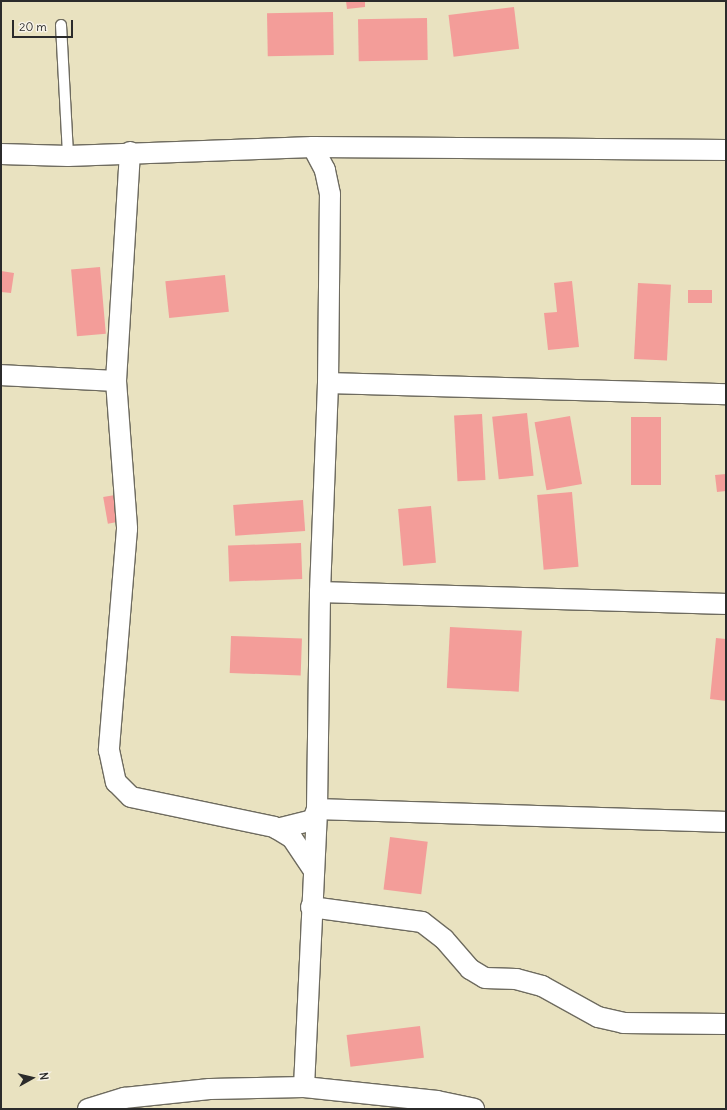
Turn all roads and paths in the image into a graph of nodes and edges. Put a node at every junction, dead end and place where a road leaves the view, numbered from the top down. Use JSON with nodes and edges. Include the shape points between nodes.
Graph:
{"nodes":[{"id":1,"x":61,"y":25,"type":"dead end"},
{"id":2,"x":313,"y":147,"type":"junction"},
{"id":3,"x":726,"y":150,"type":"edge"},
{"id":4,"x":130,"y":152,"type":"junction"},
{"id":5,"x":1,"y":154,"type":"edge"},
{"id":6,"x":68,"y":156,"type":"junction"},
{"id":7,"x":1,"y":375,"type":"edge"},
{"id":8,"x":116,"y":381,"type":"junction"},
{"id":9,"x":328,"y":383,"type":"junction"},
{"id":10,"x":726,"y":394,"type":"edge"},
{"id":11,"x":320,"y":592,"type":"junction"},
{"id":12,"x":726,"y":604,"type":"edge"},
{"id":13,"x":317,"y":809,"type":"junction"},
{"id":14,"x":726,"y":822,"type":"edge"},
{"id":15,"x":277,"y":829,"type":"junction"},
{"id":16,"x":312,"y":868,"type":"junction"},
{"id":17,"x":311,"y":907,"type":"junction"},
{"id":18,"x":726,"y":1024,"type":"edge"},
{"id":19,"x":304,"y":1087,"type":"junction"},
{"id":20,"x":88,"y":1109,"type":"edge"},
{"id":21,"x":474,"y":1109,"type":"edge"}],
"edges":[{"from":1,"to":6,"type":"lane"},
{"from":2,"to":3,"type":"street"},
{"from":2,"to":4,"type":"street"},
{"from":2,"to":9,"type":"street","via":[[325,170],[330,194]]},
{"from":4,"to":6,"type":"street"},
{"from":4,"to":8,"type":"street"},
{"from":5,"to":6,"type":"street"},
{"from":7,"to":8,"type":"street"},
{"from":8,"to":15,"type":"street","via":[[127,529],[109,750],[116,782],[131,797]]},
{"from":9,"to":10,"type":"street"},
{"from":9,"to":11,"type":"street"},
{"from":11,"to":12,"type":"street"},
{"from":11,"to":13,"type":"street"},
{"from":13,"to":14,"type":"street"},
{"from":13,"to":15,"type":"street","via":[[313,820]]},
{"from":13,"to":16,"type":"street"},
{"from":15,"to":16,"type":"street","via":[[292,838]]},
{"from":16,"to":17,"type":"street"},
{"from":17,"to":18,"type":"street","via":[[422,922],[444,939],[470,970],[485,978],[516,979],[542,986],[598,1017],[623,1023]]},
{"from":17,"to":19,"type":"street"},
{"from":19,"to":20,"type":"street","via":[[210,1088],[124,1098]]},
{"from":19,"to":21,"type":"street","via":[[437,1101]]}]}
